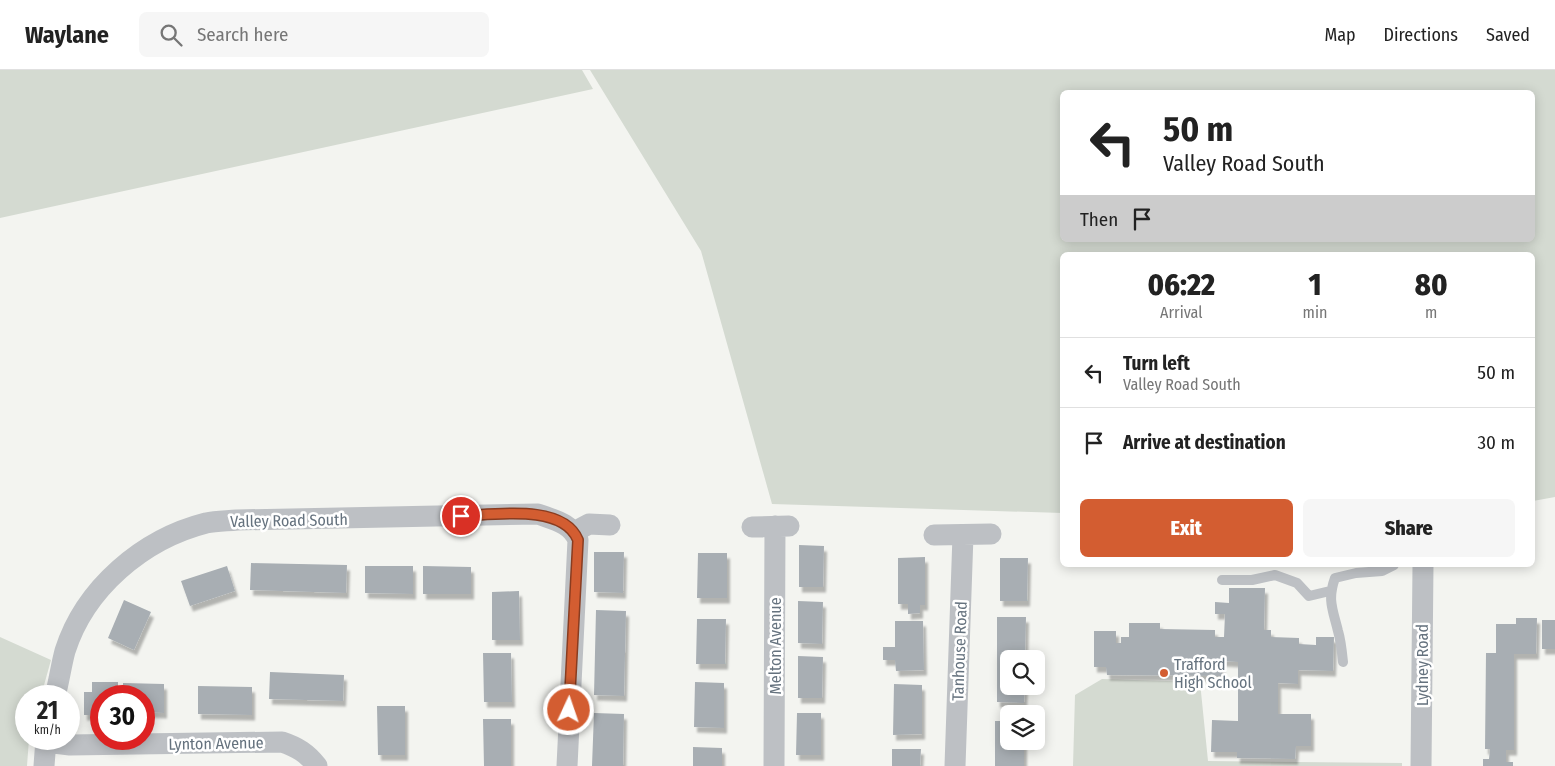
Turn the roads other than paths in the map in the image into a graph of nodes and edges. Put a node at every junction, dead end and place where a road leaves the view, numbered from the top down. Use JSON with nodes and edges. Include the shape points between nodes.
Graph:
{"nodes":[{"id":1,"x":610,"y":525,"type":"dead end"},
{"id":2,"x":752,"y":527,"type":"dead end"},
{"id":3,"x":574,"y":532,"type":"junction"},
{"id":4,"x":991,"y":534,"type":"dead end"},
{"id":5,"x":934,"y":535,"type":"dead end"},
{"id":6,"x":963,"y":535,"type":"junction"},
{"id":7,"x":1390,"y":567,"type":"edge"},
{"id":8,"x":1422,"y":567,"type":"edge"},
{"id":9,"x":1222,"y":580,"type":"dead end"},
{"id":10,"x":1330,"y":591,"type":"junction"},
{"id":11,"x":1343,"y":662,"type":"dead end"},
{"id":12,"x":58,"y":685,"type":"edge"},
{"id":13,"x":80,"y":745,"type":"edge"},
{"id":14,"x":45,"y":750,"type":"edge"},
{"id":15,"x":44,"y":766,"type":"edge"},
{"id":16,"x":317,"y":766,"type":"edge"},
{"id":17,"x":566,"y":766,"type":"edge"},
{"id":18,"x":774,"y":766,"type":"edge"},
{"id":19,"x":955,"y":766,"type":"edge"},
{"id":20,"x":1421,"y":766,"type":"edge"}],
"edges":[{"from":1,"to":3,"type":"street","via":[[589,524]]},
{"from":2,"to":18,"type":"street","name":"Melton Avenue","via":[[782,526]]},
{"from":3,"to":12,"type":"street","name":"Valley Road South","via":[[566,525],[538,514],[207,523],[147,548],[98,591],[79,621],[66,651]]},
{"from":3,"to":17,"type":"street","via":[[578,540]]},
{"from":4,"to":6,"type":"street"},
{"from":5,"to":6,"type":"street"},
{"from":6,"to":19,"type":"street","name":"Tanhouse Road"},
{"from":7,"to":10,"type":"lane","via":[[1334,578]]},
{"from":8,"to":20,"type":"street","name":"Lydney Road"},
{"from":9,"to":10,"type":"lane","via":[[1252,580],[1275,575],[1297,583],[1309,596]]},
{"from":10,"to":11,"type":"lane"},
{"from":13,"to":16,"type":"street","name":"Lynton Avenue","via":[[282,742],[295,746]]},
{"from":14,"to":15,"type":"street"}]}
